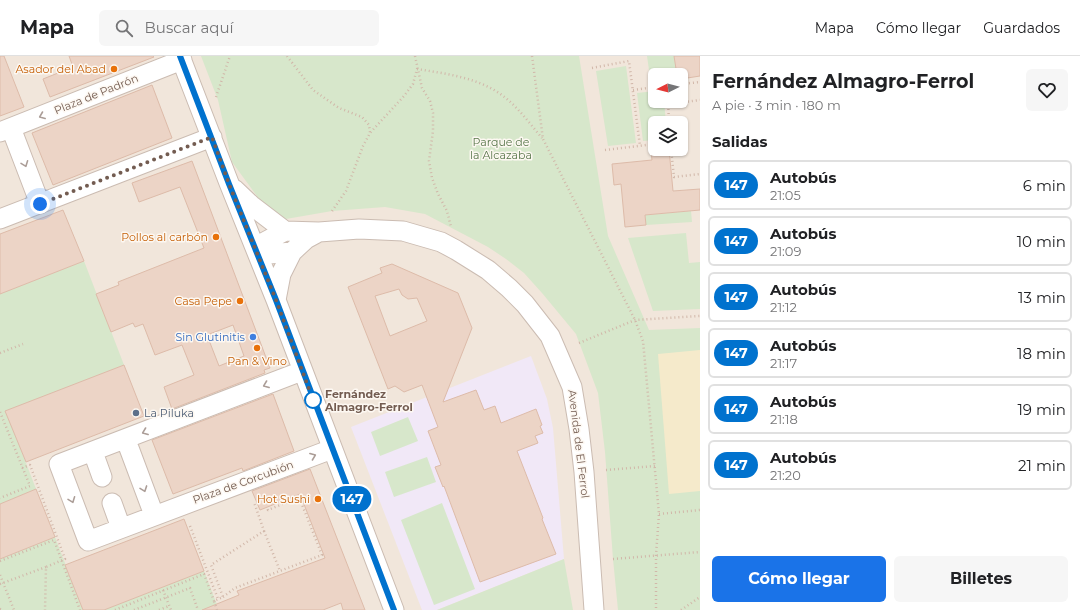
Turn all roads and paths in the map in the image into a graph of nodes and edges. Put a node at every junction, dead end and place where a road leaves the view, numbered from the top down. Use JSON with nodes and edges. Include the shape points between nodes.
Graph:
{"nodes":[{"id":1,"x":230,"y":56,"type":"edge"},
{"id":2,"x":287,"y":56,"type":"edge"},
{"id":3,"x":415,"y":56,"type":"edge"},
{"id":4,"x":532,"y":56,"type":"edge"},
{"id":5,"x":181,"y":58,"type":"edge"},
{"id":6,"x":592,"y":68,"type":"dead end"},
{"id":7,"x":417,"y":69,"type":"junction"},
{"id":8,"x":700,"y":82,"type":"edge"},
{"id":9,"x":688,"y":83,"type":"edge"},
{"id":10,"x":648,"y":88,"type":"edge"},
{"id":11,"x":633,"y":90,"type":"junction"},
{"id":12,"x":216,"y":100,"type":"dead end"},
{"id":13,"x":700,"y":100,"type":"edge"},
{"id":14,"x":688,"y":101,"type":"edge"},
{"id":15,"x":5,"y":130,"type":"edge"},
{"id":16,"x":370,"y":133,"type":"junction"},
{"id":17,"x":212,"y":137,"type":"junction"},
{"id":18,"x":543,"y":139,"type":"junction"},
{"id":19,"x":648,"y":145,"type":"edge"},
{"id":20,"x":640,"y":146,"type":"junction"},
{"id":21,"x":605,"y":150,"type":"dead end"},
{"id":22,"x":672,"y":156,"type":"edge"},
{"id":23,"x":700,"y":174,"type":"edge"},
{"id":24,"x":229,"y":184,"type":"junction"},
{"id":25,"x":40,"y":204,"type":"junction"},
{"id":26,"x":332,"y":211,"type":"dead end"},
{"id":27,"x":1,"y":216,"type":"edge"},
{"id":28,"x":451,"y":227,"type":"dead end"},
{"id":29,"x":285,"y":232,"type":"junction"},
{"id":30,"x":319,"y":232,"type":"junction"},
{"id":31,"x":256,"y":251,"type":"junction"},
{"id":32,"x":292,"y":252,"type":"junction"},
{"id":33,"x":276,"y":300,"type":"junction"},
{"id":34,"x":700,"y":316,"type":"edge"},
{"id":35,"x":634,"y":320,"type":"junction"},
{"id":36,"x":579,"y":343,"type":"dead end"},
{"id":37,"x":23,"y":344,"type":"dead end"},
{"id":38,"x":0,"y":353,"type":"edge"},
{"id":39,"x":302,"y":372,"type":"junction"},
{"id":40,"x":0,"y":412,"type":"edge"},
{"id":41,"x":126,"y":440,"type":"junction"},
{"id":42,"x":332,"y":449,"type":"junction"},
{"id":43,"x":93,"y":452,"type":"junction"},
{"id":44,"x":655,"y":466,"type":"junction"},
{"id":45,"x":22,"y":468,"type":"junction"},
{"id":46,"x":606,"y":470,"type":"dead end"},
{"id":47,"x":102,"y":477,"type":"dead end"},
{"id":48,"x":0,"y":498,"type":"edge"},
{"id":49,"x":254,"y":502,"type":"dead end"},
{"id":50,"x":112,"y":503,"type":"dead end"},
{"id":51,"x":267,"y":507,"type":"dead end"},
{"id":52,"x":700,"y":510,"type":"edge"},
{"id":53,"x":659,"y":514,"type":"junction"},
{"id":54,"x":154,"y":515,"type":"junction"},
{"id":55,"x":190,"y":526,"type":"dead end"},
{"id":56,"x":121,"y":528,"type":"junction"},
{"id":57,"x":264,"y":531,"type":"junction"},
{"id":58,"x":700,"y":552,"type":"edge"},
{"id":59,"x":656,"y":555,"type":"junction"},
{"id":60,"x":613,"y":559,"type":"dead end"},
{"id":61,"x":61,"y":560,"type":"junction"},
{"id":62,"x":0,"y":561,"type":"edge"},
{"id":63,"x":46,"y":567,"type":"junction"},
{"id":64,"x":280,"y":571,"type":"junction"},
{"id":65,"x":0,"y":575,"type":"edge"},
{"id":66,"x":1,"y":583,"type":"edge"},
{"id":67,"x":164,"y":590,"type":"junction"},
{"id":68,"x":700,"y":596,"type":"edge"},
{"id":69,"x":166,"y":597,"type":"junction"},
{"id":70,"x":223,"y":597,"type":"junction"},
{"id":71,"x":218,"y":599,"type":"junction"},
{"id":72,"x":214,"y":601,"type":"junction"},
{"id":73,"x":169,"y":606,"type":"junction"},
{"id":74,"x":0,"y":609,"type":"edge"},
{"id":75,"x":3,"y":610,"type":"edge"},
{"id":76,"x":14,"y":610,"type":"edge"},
{"id":77,"x":45,"y":610,"type":"edge"},
{"id":78,"x":80,"y":610,"type":"edge"},
{"id":79,"x":115,"y":610,"type":"edge"},
{"id":80,"x":134,"y":610,"type":"edge"},
{"id":81,"x":159,"y":610,"type":"edge"},
{"id":82,"x":171,"y":610,"type":"edge"},
{"id":83,"x":198,"y":610,"type":"edge"},
{"id":84,"x":217,"y":610,"type":"edge"},
{"id":85,"x":394,"y":610,"type":"edge"},
{"id":86,"x":594,"y":610,"type":"edge"},
{"id":87,"x":656,"y":610,"type":"edge"},
{"id":88,"x":680,"y":610,"type":"edge"}],
"edges":[{"from":1,"to":12,"type":"path"},
{"from":2,"to":16,"type":"path","via":[[313,90],[339,108],[362,117],[369,125]]},
{"from":3,"to":7,"type":"path"},
{"from":4,"to":18,"type":"path"},
{"from":5,"to":15,"type":"street","name":"Plaza de Padrón","one_way":true},
{"from":5,"to":17,"type":"street"},
{"from":6,"to":11,"type":"path","via":[[629,61]]},
{"from":7,"to":16,"type":"path","via":[[413,84]]},
{"from":7,"to":18,"type":"path","via":[[462,76],[493,90],[507,99]]},
{"from":7,"to":28,"type":"path","via":[[433,113],[429,161],[432,178],[447,211]]},
{"from":8,"to":9,"type":"path"},
{"from":10,"to":11,"type":"path"},
{"from":11,"to":20,"type":"path"},
{"from":13,"to":14,"type":"path"},
{"from":15,"to":25,"type":"street","name":"Plaza de Padrón","one_way":true},
{"from":16,"to":26,"type":"path","via":[[346,190]]},
{"from":17,"to":24,"type":"street"},
{"from":17,"to":25,"type":"street"},
{"from":18,"to":35,"type":"path"},
{"from":19,"to":20,"type":"path"},
{"from":20,"to":21,"type":"path"},
{"from":22,"to":23,"type":"path","via":[[674,177]]},
{"from":24,"to":29,"type":"street"},
{"from":24,"to":31,"type":"street"},
{"from":25,"to":27,"type":"street"},
{"from":29,"to":30,"type":"street","name":"Avenida de El Ferrol"},
{"from":29,"to":31,"type":"street","name":"Avenida de El Ferrol"},
{"from":30,"to":32,"type":"street","name":"Avenida de El Ferrol","via":[[306,239]]},
{"from":30,"to":86,"type":"street","name":"Avenida de El Ferrol","via":[[383,229],[441,242],[488,270],[509,288],[550,336],[572,387],[578,422]]},
{"from":31,"to":32,"type":"street"},
{"from":31,"to":33,"type":"street"},
{"from":32,"to":33,"type":"street","name":"Avenida de El Ferrol","via":[[281,274]]},
{"from":33,"to":39,"type":"street"},
{"from":34,"to":35,"type":"path"},
{"from":35,"to":36,"type":"path"},
{"from":35,"to":44,"type":"path","via":[[643,341]]},
{"from":37,"to":38,"type":"path"},
{"from":39,"to":41,"type":"street","name":"Plaza de Corcubión","one_way":true},
{"from":39,"to":42,"type":"street"},
{"from":40,"to":45,"type":"path"},
{"from":41,"to":43,"type":"street","name":"Plaza de Corcubión"},
{"from":41,"to":54,"type":"street","one_way":true},
{"from":54,"to":42,"type":"street","name":"Plaza de Corcubión","one_way":true},
{"from":42,"to":85,"type":"street"},
{"from":43,"to":47,"type":"street"},
{"from":43,"to":56,"type":"street","name":"Plaza de Corcubión","one_way":true,"via":[[59,464],[88,541]]},
{"from":44,"to":46,"type":"path"},
{"from":44,"to":53,"type":"path"},
{"from":45,"to":48,"type":"path","via":[[30,486]]},
{"from":45,"to":61,"type":"path","via":[[30,465],[65,559]]},
{"from":49,"to":57,"type":"path"},
{"from":50,"to":56,"type":"street"},
{"from":51,"to":64,"type":"path","via":[[268,510],[299,498],[322,555]]},
{"from":52,"to":53,"type":"path"},
{"from":53,"to":59,"type":"path"},
{"from":54,"to":56,"type":"street","name":"Plaza de Corcubión"},
{"from":55,"to":71,"type":"path"},
{"from":57,"to":64,"type":"path"},
{"from":57,"to":70,"type":"path","via":[[212,565]]},
{"from":58,"to":59,"type":"path"},
{"from":59,"to":60,"type":"path"},
{"from":59,"to":87,"type":"path"},
{"from":61,"to":62,"type":"path","via":[[54,540]]},
{"from":61,"to":63,"type":"path"},
{"from":61,"to":78,"type":"path"},
{"from":63,"to":66,"type":"path"},
{"from":63,"to":77,"type":"path"},
{"from":64,"to":70,"type":"path","via":[[235,588]]},
{"from":65,"to":66,"type":"path"},
{"from":66,"to":76,"type":"path"},
{"from":67,"to":69,"type":"path"},
{"from":67,"to":72,"type":"path","via":[[204,574]]},
{"from":67,"to":79,"type":"path"},
{"from":68,"to":88,"type":"path"},
{"from":69,"to":73,"type":"path"},
{"from":69,"to":80,"type":"path"},
{"from":69,"to":83,"type":"path","via":[[190,588]]},
{"from":70,"to":71,"type":"path"},
{"from":71,"to":72,"type":"path"},
{"from":72,"to":84,"type":"path"},
{"from":73,"to":81,"type":"path"},
{"from":73,"to":82,"type":"path"},
{"from":74,"to":75,"type":"path"}]}
